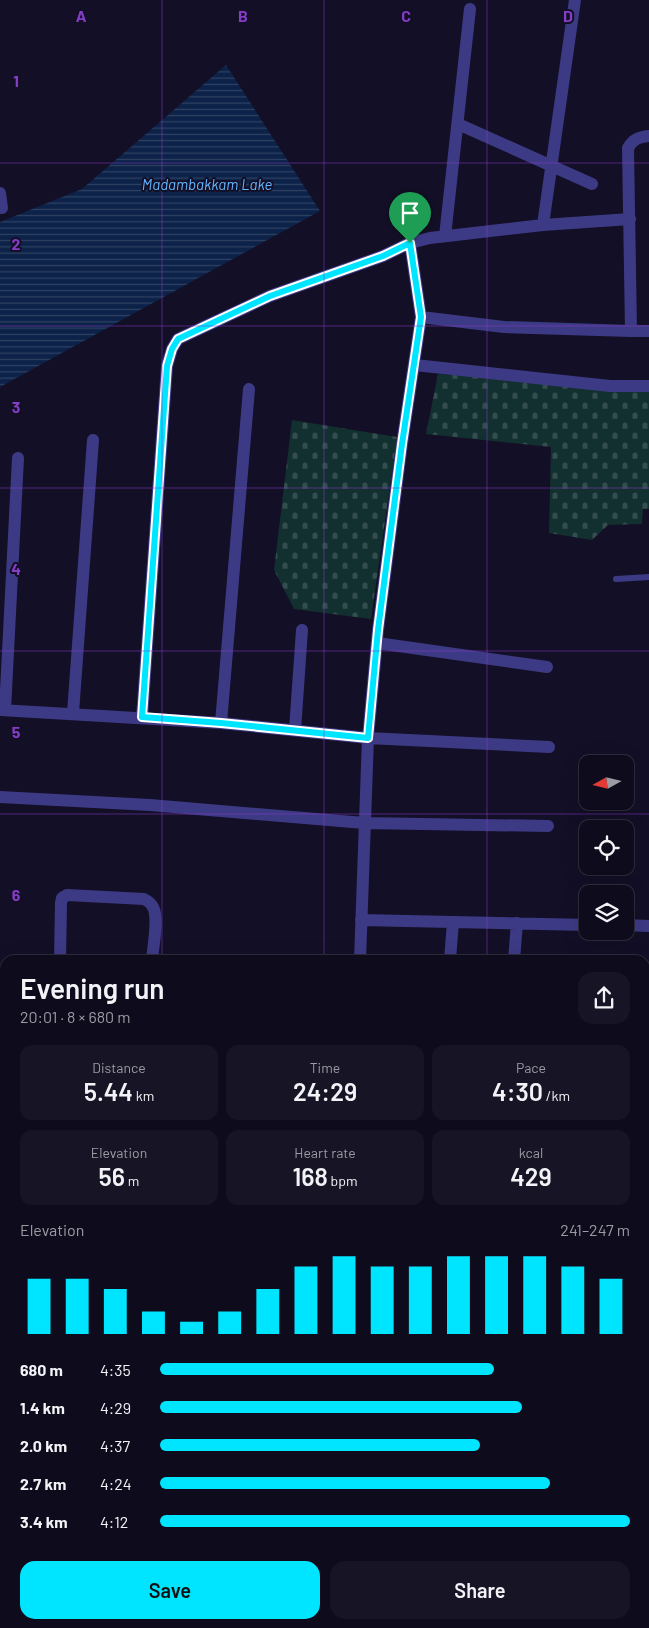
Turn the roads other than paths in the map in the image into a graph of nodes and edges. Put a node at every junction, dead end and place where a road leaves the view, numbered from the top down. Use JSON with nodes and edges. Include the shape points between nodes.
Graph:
{"nodes":[{"id":1,"x":575,"y":0,"type":"edge"},
{"id":2,"x":470,"y":9,"type":"dead end"},
{"id":3,"x":458,"y":124,"type":"junction"},
{"id":4,"x":649,"y":136,"type":"edge"},
{"id":5,"x":552,"y":166,"type":"junction"},
{"id":6,"x":592,"y":184,"type":"dead end"},
{"id":7,"x":0,"y":193,"type":"edge"},
{"id":8,"x":2,"y":208,"type":"dead end"},
{"id":9,"x":630,"y":219,"type":"junction"},
{"id":10,"x":543,"y":225,"type":"junction"},
{"id":11,"x":445,"y":236,"type":"junction"},
{"id":12,"x":410,"y":243,"type":"junction"},
{"id":13,"x":421,"y":317,"type":"junction"},
{"id":14,"x":631,"y":330,"type":"junction"},
{"id":15,"x":649,"y":331,"type":"edge"},
{"id":16,"x":415,"y":365,"type":"junction"},
{"id":17,"x":649,"y":386,"type":"edge"},
{"id":18,"x":249,"y":389,"type":"dead end"},
{"id":19,"x":93,"y":440,"type":"dead end"},
{"id":20,"x":18,"y":458,"type":"dead end"},
{"id":21,"x":649,"y":577,"type":"edge"},
{"id":22,"x":616,"y":579,"type":"dead end"},
{"id":23,"x":302,"y":630,"type":"dead end"},
{"id":24,"x":377,"y":643,"type":"junction"},
{"id":25,"x":547,"y":667,"type":"dead end"},
{"id":26,"x":3,"y":710,"type":"edge"},
{"id":27,"x":73,"y":713,"type":"junction"},
{"id":28,"x":142,"y":717,"type":"junction"},
{"id":29,"x":221,"y":723,"type":"junction"},
{"id":30,"x":296,"y":730,"type":"junction"},
{"id":31,"x":368,"y":738,"type":"junction"},
{"id":32,"x":549,"y":747,"type":"dead end"},
{"id":33,"x":0,"y":797,"type":"edge"},
{"id":34,"x":364,"y":823,"type":"junction"},
{"id":35,"x":548,"y":826,"type":"dead end"},
{"id":36,"x":361,"y":920,"type":"junction"},
{"id":37,"x":453,"y":922,"type":"junction"},
{"id":38,"x":516,"y":923,"type":"junction"},
{"id":39,"x":579,"y":925,"type":"edge"},
{"id":40,"x":634,"y":925,"type":"edge"},
{"id":41,"x":649,"y":926,"type":"edge"},
{"id":42,"x":60,"y":955,"type":"edge"},
{"id":43,"x":152,"y":955,"type":"edge"},
{"id":44,"x":360,"y":955,"type":"edge"},
{"id":45,"x":450,"y":955,"type":"edge"},
{"id":46,"x":514,"y":955,"type":"edge"}],
"edges":[{"from":1,"to":5,"type":"street"},
{"from":2,"to":3,"type":"street"},
{"from":3,"to":5,"type":"street"},
{"from":3,"to":11,"type":"street"},
{"from":4,"to":9,"type":"street","via":[[639,137],[628,148]]},
{"from":5,"to":6,"type":"street"},
{"from":5,"to":10,"type":"street"},
{"from":7,"to":8,"type":"street"},
{"from":9,"to":10,"type":"street"},
{"from":9,"to":14,"type":"street"},
{"from":10,"to":11,"type":"street"},
{"from":11,"to":12,"type":"street"},
{"from":12,"to":13,"type":"street"},
{"from":12,"to":28,"type":"street","via":[[383,256],[270,296],[178,339],[172,349],[167,366]]},
{"from":13,"to":14,"type":"street","via":[[504,327]]},
{"from":13,"to":16,"type":"street"},
{"from":14,"to":15,"type":"street"},
{"from":16,"to":17,"type":"street","via":[[610,386]]},
{"from":16,"to":24,"type":"street"},
{"from":18,"to":29,"type":"street"},
{"from":19,"to":27,"type":"street"},
{"from":20,"to":26,"type":"street"},
{"from":21,"to":22,"type":"lane"},
{"from":23,"to":30,"type":"street"},
{"from":24,"to":25,"type":"street"},
{"from":24,"to":31,"type":"street"},
{"from":26,"to":27,"type":"street"},
{"from":27,"to":28,"type":"street"},
{"from":28,"to":29,"type":"street"},
{"from":29,"to":30,"type":"street"},
{"from":30,"to":31,"type":"street"},
{"from":31,"to":32,"type":"street"},
{"from":31,"to":34,"type":"street"},
{"from":33,"to":34,"type":"street","via":[[150,805]]},
{"from":34,"to":35,"type":"street"},
{"from":34,"to":36,"type":"street"},
{"from":36,"to":37,"type":"street"},
{"from":36,"to":44,"type":"street"},
{"from":37,"to":38,"type":"street"},
{"from":37,"to":45,"type":"street"},
{"from":38,"to":39,"type":"street"},
{"from":38,"to":46,"type":"street"},
{"from":40,"to":41,"type":"street"},
{"from":42,"to":43,"type":"street","via":[[61,903],[67,895],[144,899],[151,903],[155,919]]}]}
